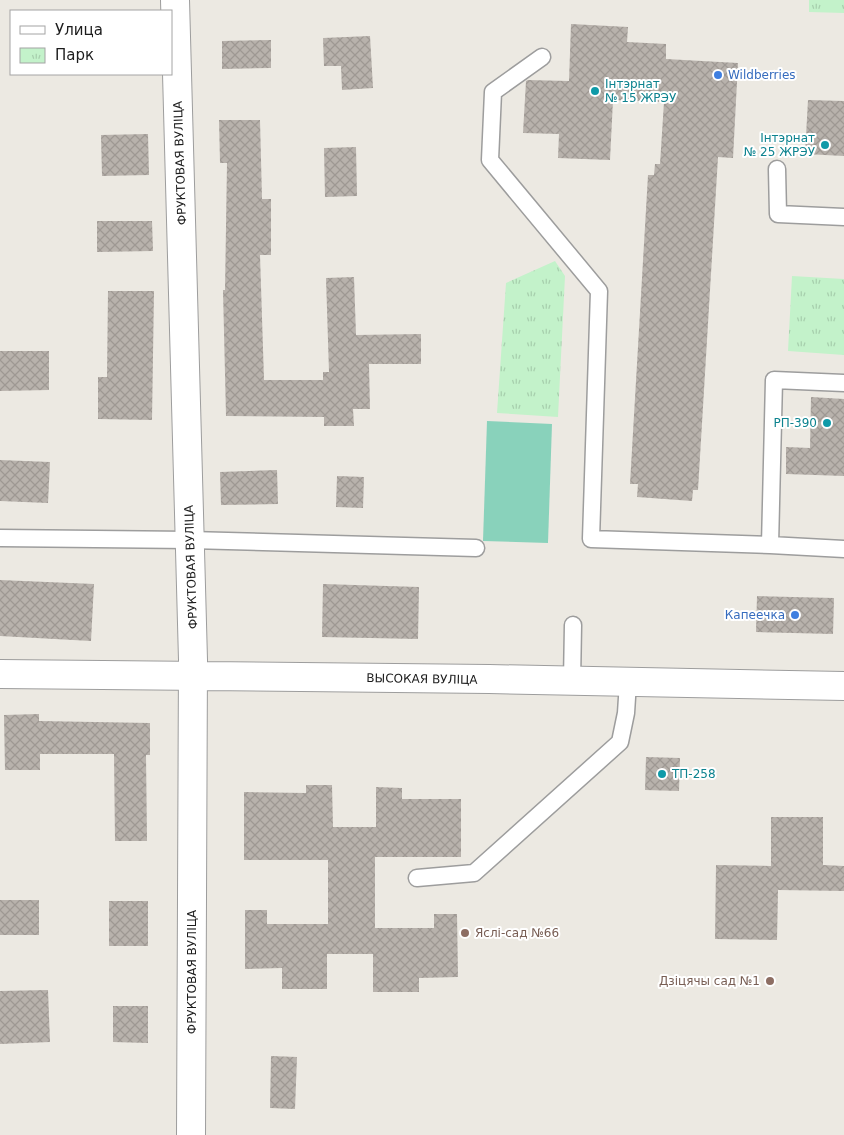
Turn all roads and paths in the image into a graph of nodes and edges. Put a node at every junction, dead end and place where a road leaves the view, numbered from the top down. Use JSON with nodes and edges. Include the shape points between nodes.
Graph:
{"nodes":[{"id":1,"x":175,"y":0,"type":"edge"},
{"id":2,"x":542,"y":57,"type":"dead end"},
{"id":3,"x":777,"y":169,"type":"dead end"},
{"id":4,"x":844,"y":217,"type":"edge"},
{"id":5,"x":844,"y":384,"type":"edge"},
{"id":6,"x":0,"y":538,"type":"edge"},
{"id":7,"x":190,"y":540,"type":"junction"},
{"id":8,"x":770,"y":545,"type":"junction"},
{"id":9,"x":476,"y":548,"type":"dead end"},
{"id":10,"x":844,"y":549,"type":"edge"},
{"id":11,"x":573,"y":625,"type":"dead end"},
{"id":12,"x":0,"y":674,"type":"edge"},
{"id":13,"x":193,"y":676,"type":"junction"},
{"id":14,"x":572,"y":681,"type":"junction"},
{"id":15,"x":628,"y":682,"type":"junction"},
{"id":16,"x":844,"y":686,"type":"edge"},
{"id":17,"x":417,"y":878,"type":"dead end"},
{"id":18,"x":191,"y":1135,"type":"edge"}],
"edges":[{"from":1,"to":7,"type":"street","name":"ФРУКТОВАЯ ВУЛІЦА"},
{"from":2,"to":8,"type":"lane","via":[[493,92],[490,160],[600,291],[591,539]]},
{"from":3,"to":4,"type":"lane","via":[[778,214]]},
{"from":5,"to":8,"type":"lane","via":[[774,380]]},
{"from":6,"to":7,"type":"lane"},
{"from":7,"to":9,"type":"lane"},
{"from":7,"to":13,"type":"street","name":"ФРУКТОВАЯ ВУЛІЦА"},
{"from":8,"to":10,"type":"lane"},
{"from":11,"to":14,"type":"lane"},
{"from":12,"to":13,"type":"street","name":"ВЫСОКАЯ ВУЛІЦА"},
{"from":13,"to":14,"type":"street","name":"ВЫСОКАЯ ВУЛІЦА"},
{"from":13,"to":18,"type":"street","name":"ФРУКТОВАЯ ВУЛІЦА"},
{"from":14,"to":15,"type":"street","name":"ВЫСОКАЯ ВУЛІЦА"},
{"from":15,"to":16,"type":"street","name":"ВЫСОКАЯ ВУЛІЦА"},
{"from":15,"to":17,"type":"lane","via":[[620,742],[474,873]]}]}
